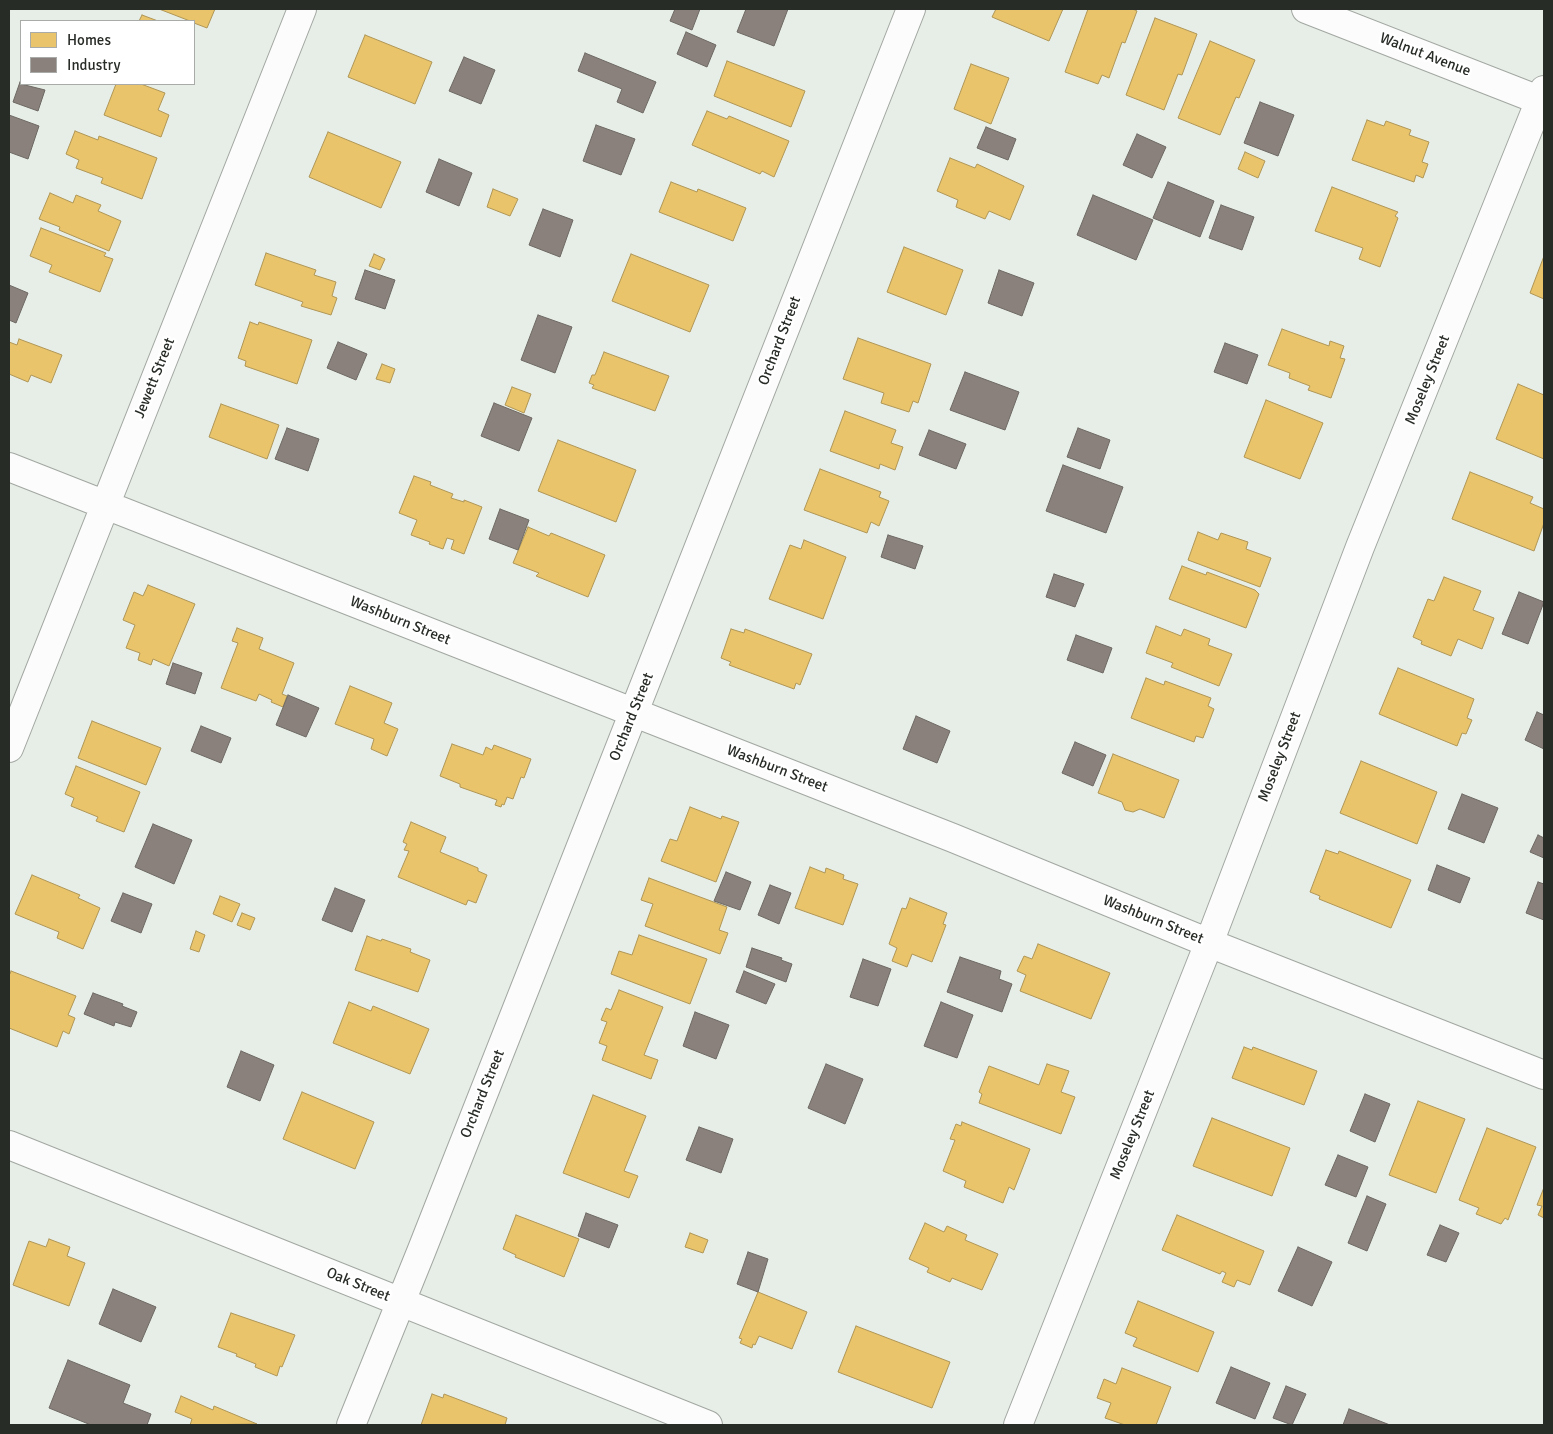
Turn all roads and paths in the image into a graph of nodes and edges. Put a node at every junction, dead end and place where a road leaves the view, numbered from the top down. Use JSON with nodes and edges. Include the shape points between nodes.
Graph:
{"nodes":[{"id":1,"x":302,"y":9,"type":"edge"},
{"id":2,"x":911,"y":9,"type":"edge"},
{"id":3,"x":1306,"y":9,"type":"edge"},
{"id":4,"x":1543,"y":98,"type":"edge"},
{"id":5,"x":9,"y":467,"type":"edge"},
{"id":6,"x":105,"y":505,"type":"junction"},
{"id":7,"x":633,"y":713,"type":"junction"},
{"id":8,"x":9,"y":748,"type":"edge"},
{"id":9,"x":1209,"y":942,"type":"junction"},
{"id":10,"x":1544,"y":1076,"type":"edge"},
{"id":11,"x":9,"y":1146,"type":"edge"},
{"id":12,"x":401,"y":1302,"type":"junction"},
{"id":13,"x":351,"y":1425,"type":"edge"},
{"id":14,"x":708,"y":1425,"type":"edge"},
{"id":15,"x":1018,"y":1425,"type":"edge"}],
"edges":[{"from":1,"to":6,"type":"street","name":"Jewett Street"},
{"from":2,"to":7,"type":"street","name":"Orchard Street"},
{"from":3,"to":4,"type":"street","name":"Walnut Avenue"},
{"from":4,"to":9,"type":"street","name":"Moseley Street","via":[[1360,547]]},
{"from":5,"to":6,"type":"street","name":"Washburn Street"},
{"from":6,"to":7,"type":"street","name":"Washburn Street"},
{"from":6,"to":8,"type":"street","name":"Jewett Street"},
{"from":7,"to":9,"type":"street","name":"Washburn Street"},
{"from":7,"to":12,"type":"street","name":"Orchard Street"},
{"from":9,"to":10,"type":"street","name":"Washburn Street"},
{"from":9,"to":15,"type":"street","name":"Moseley Street"},
{"from":11,"to":12,"type":"street","name":"Oak Street"},
{"from":12,"to":13,"type":"street","name":"Orchard Street"},
{"from":12,"to":14,"type":"street","name":"Oak Street"}]}
